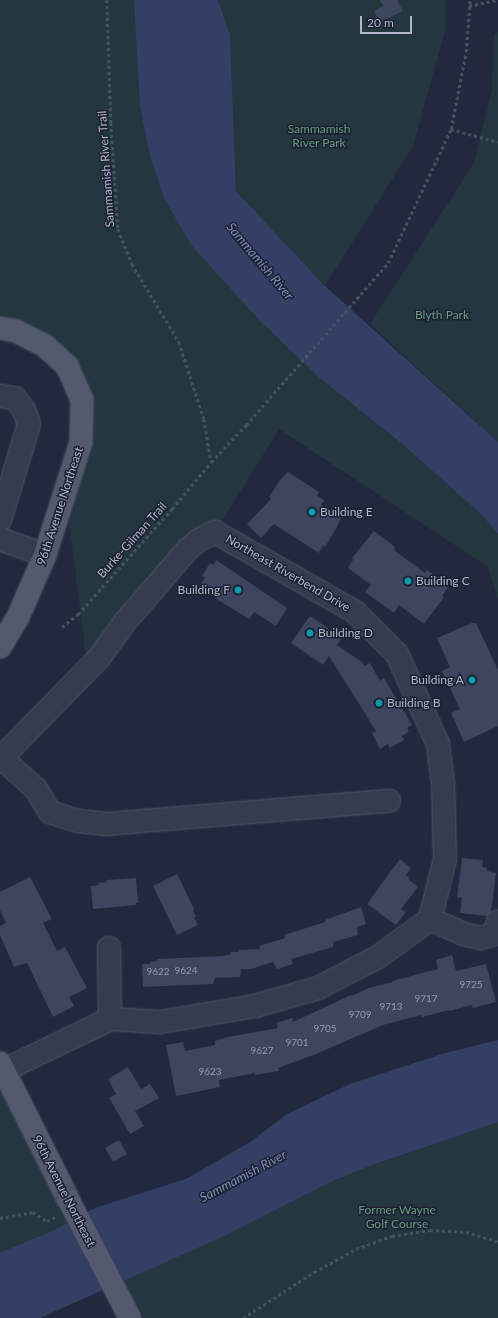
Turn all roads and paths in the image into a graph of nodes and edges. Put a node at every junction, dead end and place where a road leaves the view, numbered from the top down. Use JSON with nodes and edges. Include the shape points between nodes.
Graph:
{"nodes":[{"id":1,"x":107,"y":0,"type":"edge"},
{"id":2,"x":470,"y":0,"type":"edge"},
{"id":3,"x":498,"y":0,"type":"edge"},
{"id":4,"x":469,"y":6,"type":"junction"},
{"id":5,"x":451,"y":129,"type":"junction"},
{"id":6,"x":498,"y":142,"type":"edge"},
{"id":7,"x":0,"y":328,"type":"edge"},
{"id":8,"x":0,"y":396,"type":"edge"},
{"id":9,"x":211,"y":462,"type":"junction"},
{"id":10,"x":0,"y":520,"type":"edge"},
{"id":11,"x":0,"y":539,"type":"edge"},
{"id":12,"x":45,"y":555,"type":"junction"},
{"id":13,"x":62,"y":627,"type":"dead end"},
{"id":14,"x":0,"y":647,"type":"edge"},
{"id":15,"x":0,"y":758,"type":"edge"},
{"id":16,"x":389,"y":801,"type":"dead end"},
{"id":17,"x":430,"y":919,"type":"junction"},
{"id":18,"x":498,"y":922,"type":"edge"},
{"id":19,"x":109,"y":948,"type":"dead end"},
{"id":20,"x":110,"y":1019,"type":"junction"},
{"id":21,"x":2,"y":1067,"type":"edge"},
{"id":22,"x":498,"y":1242,"type":"edge"},
{"id":23,"x":130,"y":1318,"type":"edge"},
{"id":24,"x":243,"y":1318,"type":"edge"}],
"edges":[{"from":1,"to":9,"type":"path","name":"Sammamish River Trail","via":[[110,123],[118,229],[132,264],[179,342],[204,419]]},
{"from":2,"to":4,"type":"path","name":"Burke-Gilman Trail"},
{"from":3,"to":4,"type":"path"},
{"from":4,"to":5,"type":"path","name":"Burke-Gilman Trail","via":[[466,52]]},
{"from":5,"to":6,"type":"path"},
{"from":5,"to":9,"type":"path","name":"Burke-Gilman Trail","via":[[388,263]]},
{"from":7,"to":12,"type":"main road","name":"96th Avenue Northeast","via":[[16,331],[45,346],[67,366],[82,400],[81,442]]},
{"from":8,"to":10,"type":"street","via":[[15,398],[24,410],[29,424]]},
{"from":9,"to":13,"type":"path","name":"Burke-Gilman Trail","via":[[172,510],[78,614]]},
{"from":11,"to":12,"type":"street"},
{"from":12,"to":14,"type":"main road","name":"96th Avenue Northeast","via":[[18,617]]},
{"from":15,"to":16,"type":"street","via":[[36,789],[50,812],[78,821],[107,824]]},
{"from":15,"to":17,"type":"street","name":"Northeast Riverbend Drive","via":[[99,658],[125,622],[188,549],[215,532],[355,612],[397,654],[438,744],[443,782],[444,859]]},
{"from":17,"to":18,"type":"street","via":[[463,934],[481,938],[494,934]]},
{"from":17,"to":20,"type":"street","via":[[378,957],[318,988],[255,1006],[160,1022]]},
{"from":19,"to":20,"type":"street"},
{"from":20,"to":21,"type":"street"},
{"from":21,"to":23,"type":"main road","name":"96th Avenue Northeast","bridge":true},
{"from":22,"to":24,"type":"path","via":[[466,1232],[430,1230],[392,1236],[356,1248]]}]}
